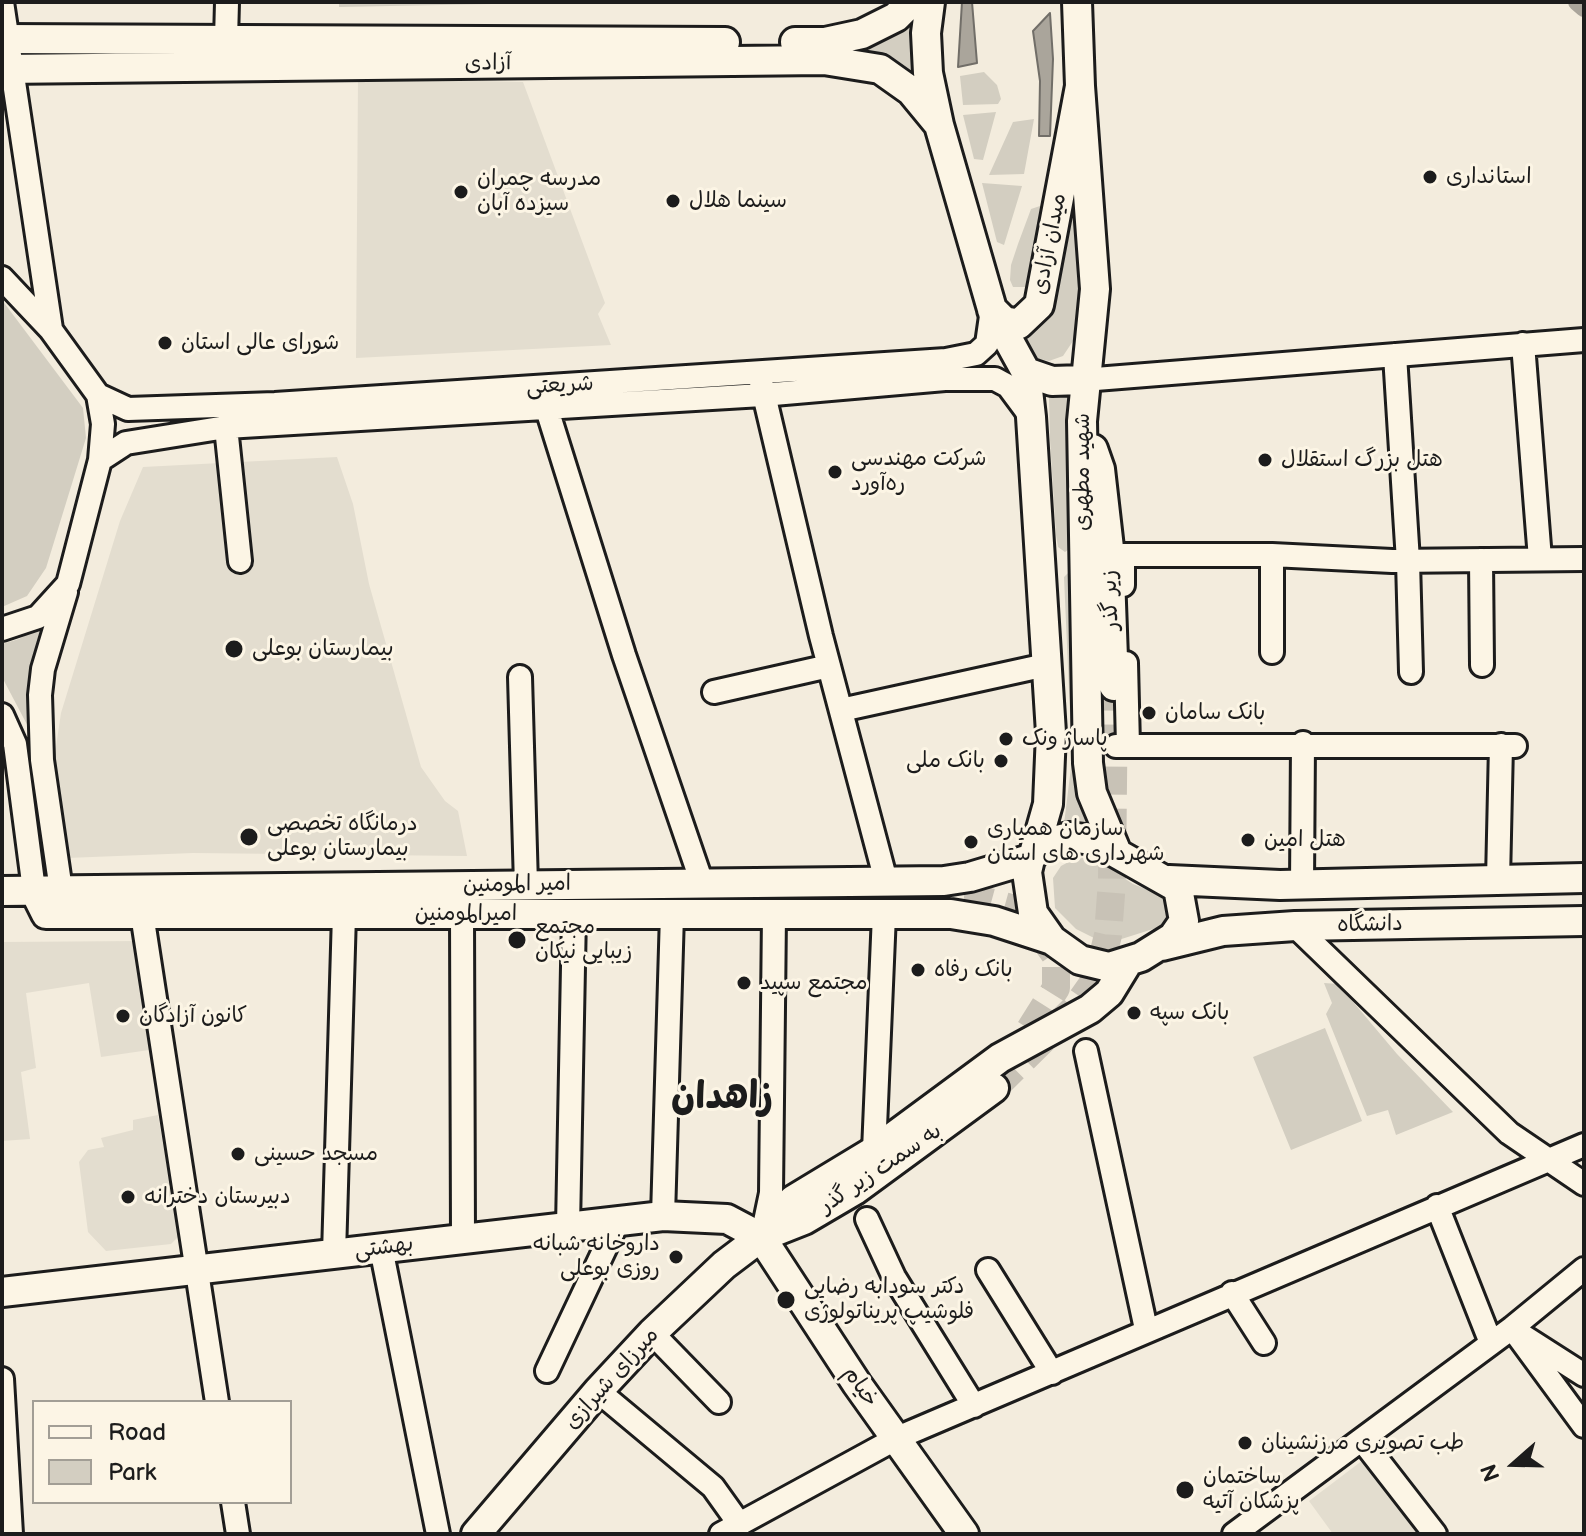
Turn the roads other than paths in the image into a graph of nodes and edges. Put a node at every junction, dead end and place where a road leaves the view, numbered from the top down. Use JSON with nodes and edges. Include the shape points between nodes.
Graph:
{"nodes":[{"id":1,"x":2,"y":2,"type":"edge"},
{"id":2,"x":227,"y":2,"type":"edge"},
{"id":3,"x":911,"y":2,"type":"edge"},
{"id":4,"x":930,"y":2,"type":"edge"},
{"id":5,"x":1077,"y":2,"type":"edge"},
{"id":6,"x":5,"y":39,"type":"edge"},
{"id":7,"x":226,"y":40,"type":"junction"},
{"id":8,"x":7,"y":69,"type":"edge"},
{"id":9,"x":1080,"y":86,"type":"junction"},
{"id":10,"x":939,"y":125,"type":"junction"},
{"id":11,"x":2,"y":268,"type":"edge"},
{"id":12,"x":10,"y":284,"type":"edge"},
{"id":13,"x":992,"y":309,"type":"junction"},
{"id":14,"x":51,"y":330,"type":"junction"},
{"id":15,"x":1584,"y":340,"type":"edge"},
{"id":16,"x":1523,"y":344,"type":"junction"},
{"id":17,"x":1395,"y":355,"type":"junction"},
{"id":18,"x":1026,"y":372,"type":"junction"},
{"id":19,"x":1083,"y":380,"type":"junction"},
{"id":20,"x":762,"y":384,"type":"junction"},
{"id":21,"x":98,"y":395,"type":"junction"},
{"id":22,"x":546,"y":406,"type":"junction"},
{"id":23,"x":1031,"y":417,"type":"junction"},
{"id":24,"x":1082,"y":421,"type":"junction"},
{"id":25,"x":226,"y":427,"type":"junction"},
{"id":26,"x":100,"y":460,"type":"junction"},
{"id":27,"x":1272,"y":555,"type":"junction"},
{"id":28,"x":1083,"y":558,"type":"junction"},
{"id":29,"x":1540,"y":559,"type":"junction"},
{"id":30,"x":1584,"y":559,"type":"edge"},
{"id":31,"x":1039,"y":560,"type":"junction"},
{"id":32,"x":1481,"y":560,"type":"junction"},
{"id":33,"x":240,"y":561,"type":"dead end"},
{"id":34,"x":1408,"y":561,"type":"junction"},
{"id":35,"x":68,"y":584,"type":"junction"},
{"id":36,"x":2,"y":629,"type":"edge"},
{"id":37,"x":1272,"y":652,"type":"dead end"},
{"id":38,"x":1046,"y":665,"type":"junction"},
{"id":39,"x":1482,"y":665,"type":"dead end"},
{"id":40,"x":829,"y":666,"type":"junction"},
{"id":41,"x":1411,"y":672,"type":"dead end"},
{"id":42,"x":520,"y":677,"type":"dead end"},
{"id":43,"x":1114,"y":686,"type":"tunnel mouth"},
{"id":44,"x":714,"y":692,"type":"dead end"},
{"id":45,"x":841,"y":710,"type":"junction"},
{"id":46,"x":2,"y":715,"type":"edge"},
{"id":47,"x":1303,"y":743,"type":"junction"},
{"id":48,"x":1117,"y":853,"type":"junction"},
{"id":49,"x":1032,"y":854,"type":"junction"},
{"id":50,"x":1584,"y":878,"type":"edge"},
{"id":51,"x":1169,"y":880,"type":"junction"},
{"id":52,"x":1498,"y":880,"type":"junction"},
{"id":53,"x":886,"y":881,"type":"junction"},
{"id":54,"x":702,"y":883,"type":"junction"},
{"id":55,"x":538,"y":885,"type":"junction"},
{"id":56,"x":1302,"y":885,"type":"junction"},
{"id":57,"x":47,"y":890,"type":"junction"},
{"id":58,"x":2,"y":891,"type":"edge"},
{"id":59,"x":797,"y":895,"type":"dead end"},
{"id":60,"x":142,"y":914,"type":"junction"},
{"id":61,"x":344,"y":914,"type":"junction"},
{"id":62,"x":462,"y":914,"type":"junction"},
{"id":63,"x":574,"y":914,"type":"junction"},
{"id":64,"x":672,"y":914,"type":"junction"},
{"id":65,"x":774,"y":914,"type":"junction"},
{"id":66,"x":884,"y":914,"type":"junction"},
{"id":67,"x":1584,"y":921,"type":"edge"},
{"id":68,"x":1295,"y":926,"type":"junction"},
{"id":69,"x":1052,"y":940,"type":"junction"},
{"id":70,"x":1158,"y":948,"type":"junction"},
{"id":71,"x":1128,"y":962,"type":"junction"},
{"id":72,"x":1086,"y":1051,"type":"dead end"},
{"id":73,"x":994,"y":1088,"type":"tunnel mouth"},
{"id":74,"x":1584,"y":1145,"type":"edge"},
{"id":75,"x":874,"y":1151,"type":"junction"},
{"id":76,"x":1550,"y":1161,"type":"junction"},
{"id":77,"x":1584,"y":1184,"type":"edge"},
{"id":78,"x":1437,"y":1206,"type":"junction"},
{"id":79,"x":663,"y":1216,"type":"junction"},
{"id":80,"x":867,"y":1219,"type":"dead end"},
{"id":81,"x":618,"y":1221,"type":"junction"},
{"id":82,"x":568,"y":1227,"type":"junction"},
{"id":83,"x":761,"y":1237,"type":"junction"},
{"id":84,"x":463,"y":1239,"type":"junction"},
{"id":85,"x":381,"y":1248,"type":"junction"},
{"id":86,"x":334,"y":1254,"type":"junction"},
{"id":87,"x":196,"y":1269,"type":"junction"},
{"id":88,"x":1584,"y":1269,"type":"edge"},
{"id":89,"x":988,"y":1270,"type":"dead end"},
{"id":90,"x":2,"y":1292,"type":"edge"},
{"id":91,"x":1232,"y":1293,"type":"junction"},
{"id":92,"x":1512,"y":1328,"type":"junction"},
{"id":93,"x":1146,"y":1329,"type":"junction"},
{"id":94,"x":652,"y":1333,"type":"junction"},
{"id":95,"x":1264,"y":1343,"type":"dead end"},
{"id":96,"x":1491,"y":1343,"type":"junction"},
{"id":97,"x":547,"y":1371,"type":"dead end"},
{"id":98,"x":1052,"y":1373,"type":"junction"},
{"id":99,"x":1584,"y":1375,"type":"edge"},
{"id":100,"x":2,"y":1379,"type":"edge"},
{"id":101,"x":598,"y":1391,"type":"junction"},
{"id":102,"x":217,"y":1400,"type":"edge"},
{"id":103,"x":719,"y":1402,"type":"dead end"},
{"id":104,"x":974,"y":1406,"type":"junction"},
{"id":105,"x":1584,"y":1426,"type":"edge"},
{"id":106,"x":897,"y":1438,"type":"junction"},
{"id":107,"x":1362,"y":1440,"type":"junction"},
{"id":108,"x":5,"y":1460,"type":"edge"},
{"id":109,"x":233,"y":1504,"type":"edge"},
{"id":110,"x":729,"y":1528,"type":"edge"},
{"id":111,"x":11,"y":1534,"type":"edge"},
{"id":112,"x":238,"y":1534,"type":"edge"},
{"id":113,"x":438,"y":1534,"type":"edge"},
{"id":114,"x":476,"y":1534,"type":"edge"},
{"id":115,"x":964,"y":1534,"type":"edge"},
{"id":116,"x":1234,"y":1534,"type":"edge"},
{"id":117,"x":1435,"y":1534,"type":"edge"}],
"edges":[{"from":1,"to":6,"type":"street"},
{"from":2,"to":7,"type":"street"},
{"from":3,"to":7,"type":"main road","name":"آزادی","via":[[896,17],[862,34],[825,42]]},
{"from":4,"to":10,"type":"main road","via":[[928,73]]},
{"from":5,"to":9,"type":"main road","name":"میدان آزادی"},
{"from":6,"to":7,"type":"main road","name":"آزادی"},
{"from":6,"to":8,"type":"street"},
{"from":8,"to":10,"type":"main road","name":"آزادی","via":[[824,60],[880,69],[911,91]]},
{"from":8,"to":14,"type":"street"},
{"from":9,"to":13,"type":"main road","name":"میدان آزادی","via":[[1039,305],[1019,324],[1004,321]]},
{"from":9,"to":19,"type":"main road","name":"شهید مطهری","via":[[1095,289]]},
{"from":10,"to":13,"type":"main road"},
{"from":11,"to":12,"type":"street"},
{"from":12,"to":14,"type":"street"},
{"from":13,"to":18,"type":"main road","name":"شهید مطهری"},
{"from":13,"to":20,"type":"street","name":"شریعتی","via":[[987,344],[976,354]]},
{"from":14,"to":21,"type":"street"},
{"from":15,"to":16,"type":"street"},
{"from":16,"to":17,"type":"street"},
{"from":16,"to":29,"type":"street"},
{"from":17,"to":19,"type":"street"},
{"from":17,"to":34,"type":"street"},
{"from":18,"to":19,"type":"main road","via":[[1052,381]]},
{"from":18,"to":23,"type":"main road","name":"شهید مطهری"},
{"from":19,"to":24,"type":"main road","name":"شهید مطهری"},
{"from":20,"to":21,"type":"street","name":"شریعتی","via":[[150,409],[128,409]]},
{"from":20,"to":22,"type":"street"},
{"from":20,"to":23,"type":"street","via":[[995,379],[1008,386]]},
{"from":20,"to":40,"type":"street"},
{"from":21,"to":26,"type":"street","via":[[103,424]]},
{"from":22,"to":25,"type":"street"},
{"from":22,"to":54,"type":"street"},
{"from":23,"to":31,"type":"main road","name":"شهید مطهری"},
{"from":24,"to":28,"type":"main road","name":"شهید مطهری"},
{"from":24,"to":43,"type":"main road","name":"زیر گذر","via":[[1100,469]]},
{"from":25,"to":26,"type":"street","via":[[126,443]]},
{"from":25,"to":33,"type":"street"},
{"from":26,"to":35,"type":"street"},
{"from":27,"to":34,"type":"street"},
{"from":27,"to":37,"type":"street"},
{"from":27,"to":47,"type":"street","via":[[1123,555],[1121,746]]},
{"from":28,"to":31,"type":"main road"},
{"from":28,"to":48,"type":"main road","name":"شهید مطهری","via":[[1088,763],[1092,793]]},
{"from":29,"to":30,"type":"street"},
{"from":29,"to":32,"type":"street"},
{"from":31,"to":38,"type":"main road","name":"شهید مطهری"},
{"from":32,"to":34,"type":"street"},
{"from":32,"to":39,"type":"street"},
{"from":34,"to":41,"type":"street"},
{"from":35,"to":36,"type":"street","via":[[38,617]]},
{"from":35,"to":57,"type":"street","via":[[40,695]]},
{"from":38,"to":45,"type":"street"},
{"from":38,"to":49,"type":"main road","name":"شهید مطهری","via":[[1051,776]]},
{"from":40,"to":44,"type":"street"},
{"from":40,"to":45,"type":"street"},
{"from":42,"to":55,"type":"street"},
{"from":45,"to":53,"type":"street"},
{"from":46,"to":57,"type":"street","via":[[15,744]]},
{"from":47,"to":52,"type":"street","via":[[1508,746]]},
{"from":47,"to":56,"type":"street"},
{"from":48,"to":49,"type":"main road","via":[[1093,840],[1069,837],[1042,844]]},
{"from":48,"to":51,"type":"main road"},
{"from":49,"to":53,"type":"main road","name":"امیر المومنین","via":[[970,877]]},
{"from":49,"to":69,"type":"main road","via":[[1029,902]]},
{"from":50,"to":52,"type":"main road","name":"دانشگاه"},
{"from":51,"to":56,"type":"main road","name":"دانشگاه"},
{"from":51,"to":70,"type":"main road","via":[[1178,888],[1184,921]]},
{"from":52,"to":56,"type":"main road","name":"دانشگاه"},
{"from":53,"to":54,"type":"main road","name":"امیر المومنین"},
{"from":54,"to":55,"type":"main road","name":"امیر المومنین"},
{"from":55,"to":57,"type":"main road","name":"امیر المومنین"},
{"from":55,"to":59,"type":"main road","via":[[589,893]]},
{"from":57,"to":58,"type":"main road","name":"امیر المومنین"},
{"from":57,"to":60,"type":"main road","name":"امیرالمومنین","via":[[46,914]]},
{"from":60,"to":61,"type":"main road","name":"امیرالمومنین"},
{"from":60,"to":87,"type":"street"},
{"from":61,"to":62,"type":"main road","name":"امیرالمومنین"},
{"from":61,"to":86,"type":"street"},
{"from":62,"to":63,"type":"main road","name":"امیرالمومنین"},
{"from":62,"to":84,"type":"street"},
{"from":63,"to":64,"type":"main road","name":"امیرالمومنین"},
{"from":63,"to":82,"type":"street"},
{"from":64,"to":65,"type":"main road","name":"امیرالمومنین"},
{"from":64,"to":79,"type":"street"},
{"from":65,"to":66,"type":"main road","name":"امیرالمومنین"},
{"from":65,"to":83,"type":"street","via":[[771,1193]]},
{"from":66,"to":69,"type":"main road","name":"امیرالمومنین","via":[[974,916]]},
{"from":66,"to":75,"type":"street"},
{"from":67,"to":68,"type":"main road","name":"دانشگاه"},
{"from":68,"to":70,"type":"main road","name":"دانشگاه","via":[[1223,931]]},
{"from":68,"to":76,"type":"street","via":[[1509,1133]]},
{"from":69,"to":71,"type":"main road","via":[[1099,966]]},
{"from":70,"to":71,"type":"main road"},
{"from":71,"to":75,"type":"main road","via":[[1109,993],[1090,1009],[1000,1058]]},
{"from":72,"to":93,"type":"street"},
{"from":73,"to":83,"type":"main road","name":"به سمت زیر گذر","via":[[855,1190],[804,1220]]},
{"from":74,"to":76,"type":"street"},
{"from":75,"to":83,"type":"main road","via":[[793,1200]]},
{"from":76,"to":77,"type":"street"},
{"from":76,"to":78,"type":"street"},
{"from":78,"to":91,"type":"street"},
{"from":78,"to":96,"type":"street"},
{"from":79,"to":81,"type":"main road","name":"بهشتی"},
{"from":79,"to":83,"type":"main road","name":"بهشتی","via":[[727,1219]]},
{"from":80,"to":104,"type":"street","via":[[894,1277]]},
{"from":81,"to":82,"type":"main road","name":"بهشتی"},
{"from":81,"to":97,"type":"street"},
{"from":82,"to":84,"type":"main road","name":"بهشتی"},
{"from":83,"to":94,"type":"main road","name":"میرزای شیرازی"},
{"from":83,"to":106,"type":"main road","name":"خیام"},
{"from":84,"to":85,"type":"main road","name":"بهشتی"},
{"from":85,"to":86,"type":"main road","name":"بهشتی"},
{"from":85,"to":113,"type":"street"},
{"from":86,"to":87,"type":"main road","name":"بهشتی"},
{"from":87,"to":90,"type":"main road","name":"بهشتی"},
{"from":87,"to":102,"type":"street"},
{"from":88,"to":92,"type":"street"},
{"from":89,"to":98,"type":"street"},
{"from":91,"to":93,"type":"street"},
{"from":91,"to":95,"type":"street"},
{"from":92,"to":96,"type":"street"},
{"from":92,"to":99,"type":"street"},
{"from":92,"to":105,"type":"street"},
{"from":93,"to":98,"type":"street"},
{"from":94,"to":101,"type":"main road","name":"میرزای شیرازی"},
{"from":94,"to":103,"type":"street"},
{"from":96,"to":107,"type":"street"},
{"from":98,"to":104,"type":"street"},
{"from":100,"to":108,"type":"street"},
{"from":101,"to":110,"type":"street","via":[[713,1487]]},
{"from":101,"to":114,"type":"main road","name":"میرزای شیرازی"},
{"from":104,"to":106,"type":"street"},
{"from":106,"to":110,"type":"street"},
{"from":106,"to":115,"type":"main road","name":"خیام"},
{"from":107,"to":116,"type":"street"},
{"from":107,"to":117,"type":"street"},
{"from":108,"to":111,"type":"street"},
{"from":109,"to":112,"type":"street"}]}
